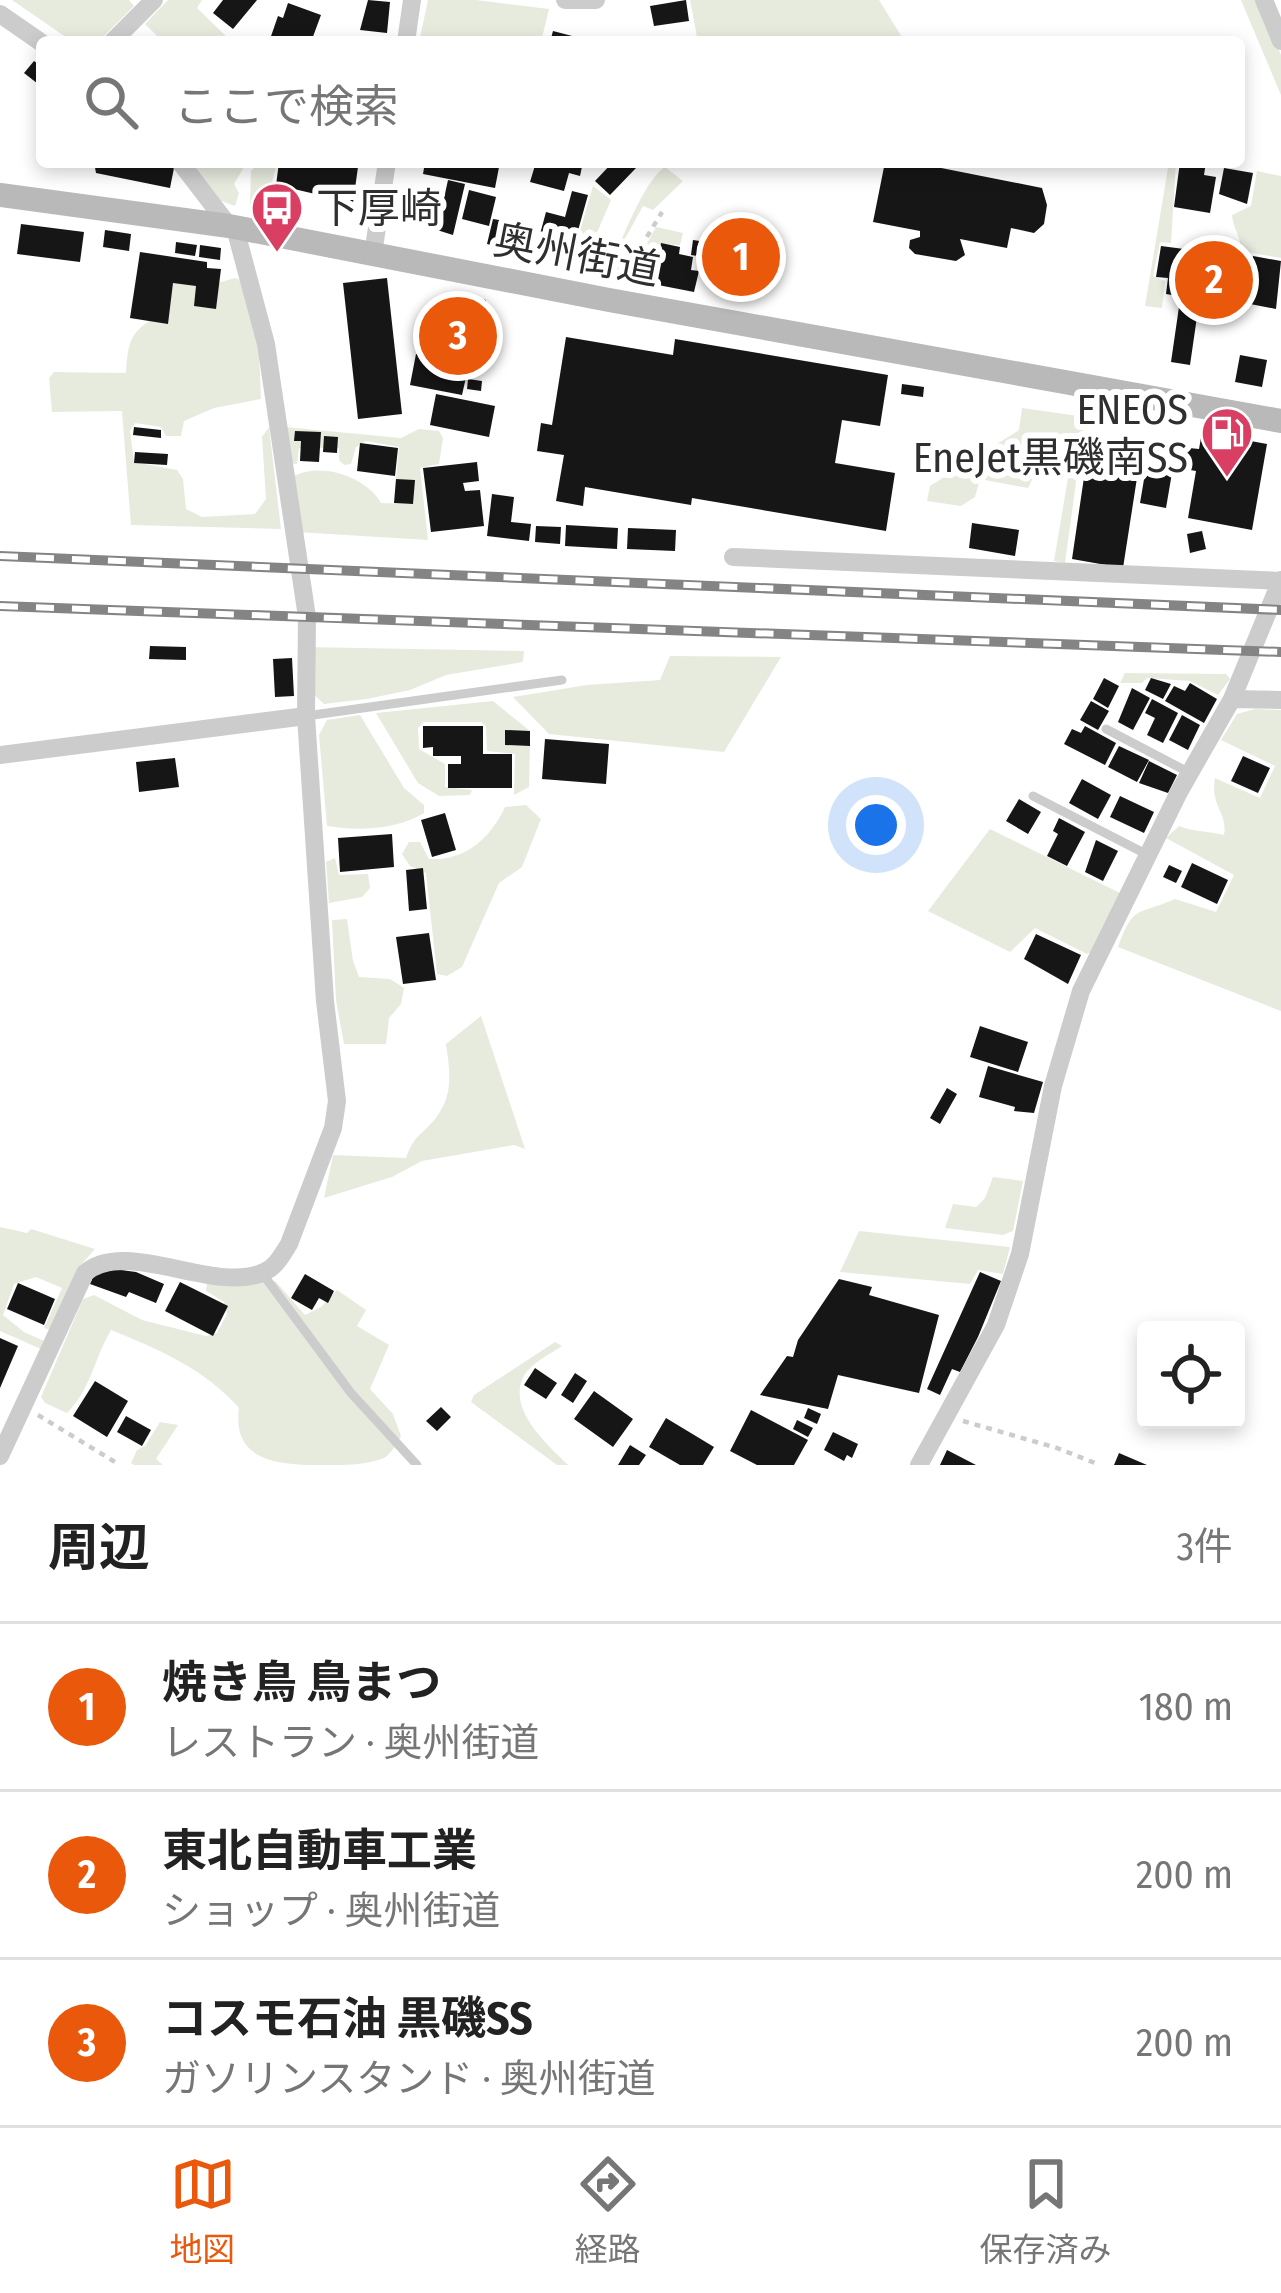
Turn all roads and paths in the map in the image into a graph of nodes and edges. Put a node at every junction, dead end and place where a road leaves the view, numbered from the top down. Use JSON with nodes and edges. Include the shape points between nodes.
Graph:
{"nodes":[{"id":1,"x":154,"y":0,"type":"edge"},
{"id":2,"x":412,"y":0,"type":"edge"},
{"id":3,"x":566,"y":0,"type":"edge"},
{"id":4,"x":596,"y":0,"type":"edge"},
{"id":5,"x":1264,"y":0,"type":"edge"},
{"id":6,"x":0,"y":14,"type":"edge"},
{"id":7,"x":118,"y":36,"type":"edge"},
{"id":8,"x":407,"y":36,"type":"edge"},
{"id":9,"x":36,"y":39,"type":"edge"},
{"id":10,"x":1281,"y":41,"type":"edge"},
{"id":11,"x":185,"y":168,"type":"edge"},
{"id":12,"x":386,"y":168,"type":"edge"},
{"id":13,"x":0,"y":195,"type":"edge"},
{"id":14,"x":662,"y":212,"type":"dead end"},
{"id":15,"x":232,"y":227,"type":"junction"},
{"id":16,"x":373,"y":254,"type":"junction"},
{"id":17,"x":609,"y":300,"type":"junction"},
{"id":18,"x":1281,"y":421,"type":"edge"},
{"id":19,"x":734,"y":557,"type":"dead end"},
{"id":20,"x":1281,"y":581,"type":"edge"},
{"id":21,"x":562,"y":680,"type":"dead end"},
{"id":22,"x":1232,"y":699,"type":"junction"},
{"id":23,"x":1281,"y":700,"type":"edge"},
{"id":24,"x":306,"y":716,"type":"junction"},
{"id":25,"x":1106,"y":728,"type":"dead end"},
{"id":26,"x":0,"y":755,"type":"edge"},
{"id":27,"x":1190,"y":772,"type":"junction"},
{"id":28,"x":1033,"y":796,"type":"dead end"},
{"id":29,"x":1148,"y":855,"type":"junction"},
{"id":30,"x":262,"y":1273,"type":"junction"},
{"id":31,"x":23,"y":1406,"type":"junction"},
{"id":32,"x":947,"y":1416,"type":"junction"},
{"id":33,"x":0,"y":1456,"type":"edge"},
{"id":34,"x":120,"y":1465,"type":"edge"},
{"id":35,"x":417,"y":1465,"type":"edge"},
{"id":36,"x":919,"y":1465,"type":"edge"},
{"id":37,"x":1100,"y":1465,"type":"edge"}],
"edges":[{"from":1,"to":7,"type":"street"},
{"from":2,"to":8,"type":"street"},
{"from":3,"to":4,"type":"street"},
{"from":5,"to":10,"type":"street"},
{"from":6,"to":9,"type":"street"},
{"from":11,"to":15,"type":"street"},
{"from":12,"to":16,"type":"street"},
{"from":13,"to":15,"type":"main road","name":"奥州街道"},
{"from":14,"to":17,"type":"path"},
{"from":15,"to":16,"type":"main road","name":"奥州街道"},
{"from":15,"to":24,"type":"street","via":[[266,344],[307,617]]},
{"from":16,"to":17,"type":"main road","name":"奥州街道"},
{"from":17,"to":18,"type":"main road","name":"奥州街道"},
{"from":19,"to":20,"type":"street"},
{"from":20,"to":22,"type":"street"},
{"from":21,"to":24,"type":"lane"},
{"from":22,"to":23,"type":"street"},
{"from":22,"to":27,"type":"street"},
{"from":24,"to":26,"type":"street"},
{"from":24,"to":30,"type":"street","via":[[338,1101],[289,1244]]},
{"from":25,"to":27,"type":"lane"},
{"from":27,"to":29,"type":"street"},
{"from":28,"to":29,"type":"lane"},
{"from":29,"to":32,"type":"street","via":[[1081,991],[1020,1254],[995,1325]]},
{"from":30,"to":31,"type":"street","via":[[94,1265]]},
{"from":30,"to":35,"type":"lane","via":[[351,1394]]},
{"from":31,"to":33,"type":"street"},
{"from":31,"to":34,"type":"path"},
{"from":32,"to":36,"type":"street"},
{"from":32,"to":37,"type":"path"}]}
